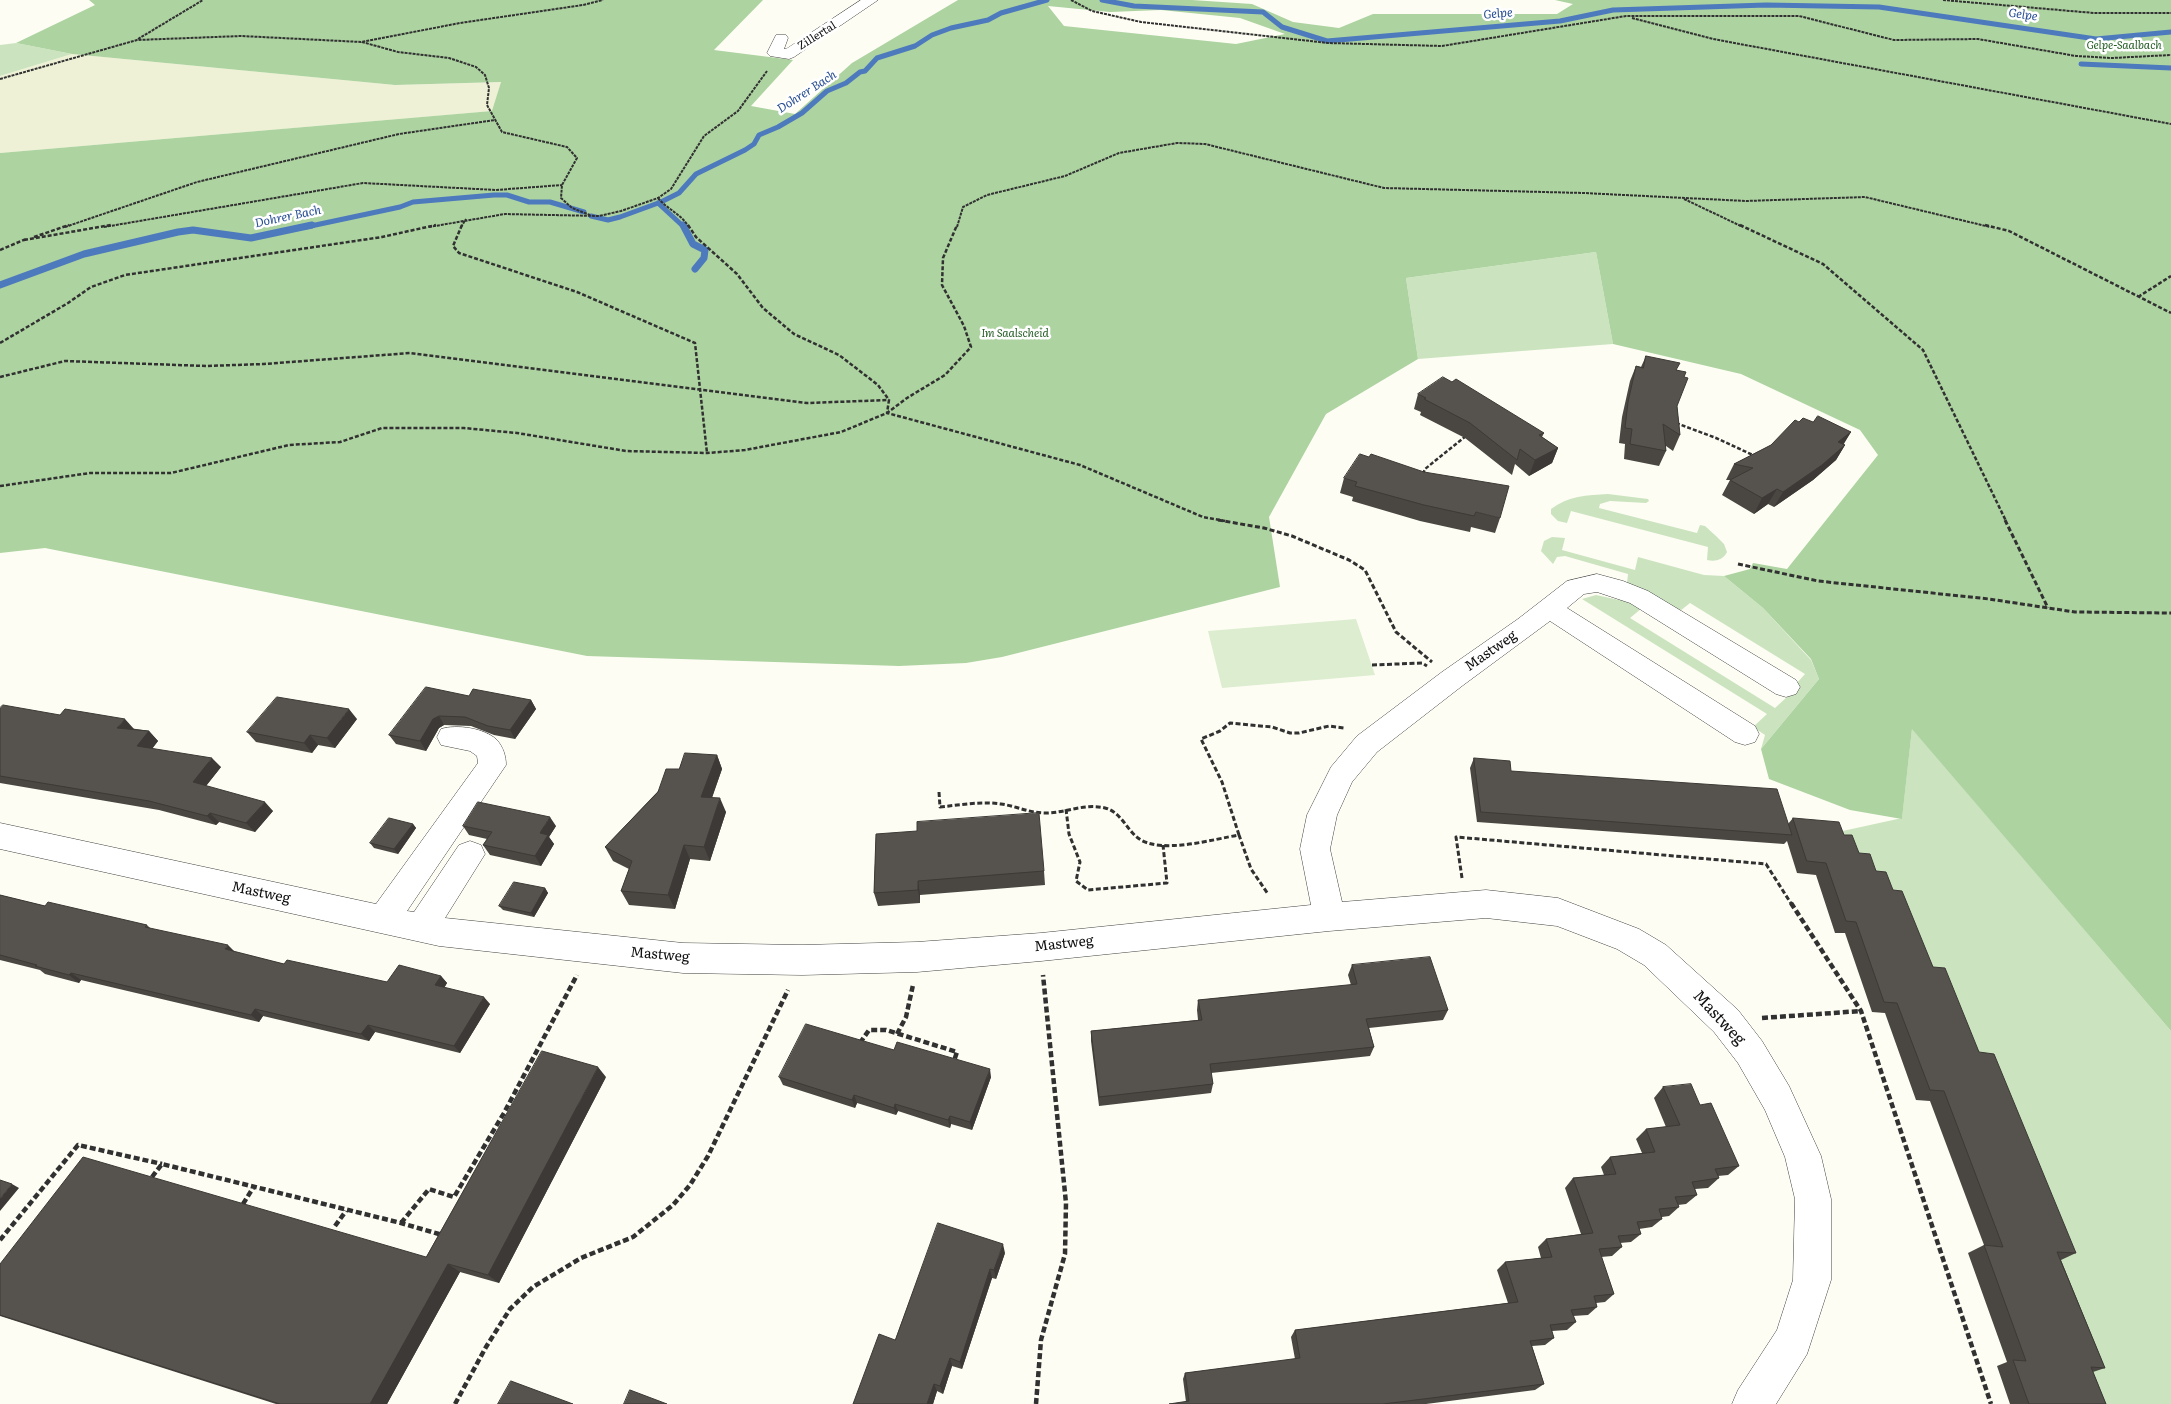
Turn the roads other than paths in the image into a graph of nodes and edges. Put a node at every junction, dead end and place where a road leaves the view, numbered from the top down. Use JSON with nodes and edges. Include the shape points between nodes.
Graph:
{"nodes":[{"id":1,"x":871,"y":0,"type":"edge"},
{"id":2,"x":781,"y":38,"type":"dead end"},
{"id":3,"x":1550,"y":609,"type":"junction"},
{"id":4,"x":1786,"y":687,"type":"dead end"},
{"id":5,"x":1745,"y":734,"type":"dead end"},
{"id":6,"x":451,"y":737,"type":"dead end"},
{"id":7,"x":0,"y":836,"type":"edge"},
{"id":8,"x":470,"y":854,"type":"dead end"},
{"id":9,"x":1330,"y":917,"type":"junction"},
{"id":10,"x":383,"y":920,"type":"junction"},
{"id":11,"x":421,"y":928,"type":"junction"},
{"id":12,"x":1752,"y":1404,"type":"edge"}],
"edges":[{"from":1,"to":2,"type":"street","name":"Zillertal","via":[[789,54],[774,53]]},
{"from":3,"to":4,"type":"street","name":"Mastweg","via":[[1576,587],[1597,584],[1614,587],[1639,597]]},
{"from":3,"to":5,"type":"street"},
{"from":3,"to":9,"type":"street","name":"Mastweg","via":[[1367,744],[1341,776],[1322,815],[1315,849]]},
{"from":6,"to":10,"type":"street","via":[[480,742],[492,756],[492,765]]},
{"from":7,"to":10,"type":"street","name":"Mastweg"},
{"from":8,"to":11,"type":"street"},
{"from":9,"to":11,"type":"street","name":"Mastweg","via":[[1041,947],[917,957],[802,960],[683,958]]},
{"from":9,"to":12,"type":"street","name":"Mastweg","via":[[1486,904],[1558,912],[1628,938],[1655,955],[1726,1021],[1750,1052],[1777,1098],[1803,1156],[1813,1200],[1812,1280],[1793,1340]]},
{"from":10,"to":11,"type":"street","name":"Mastweg"}]}
